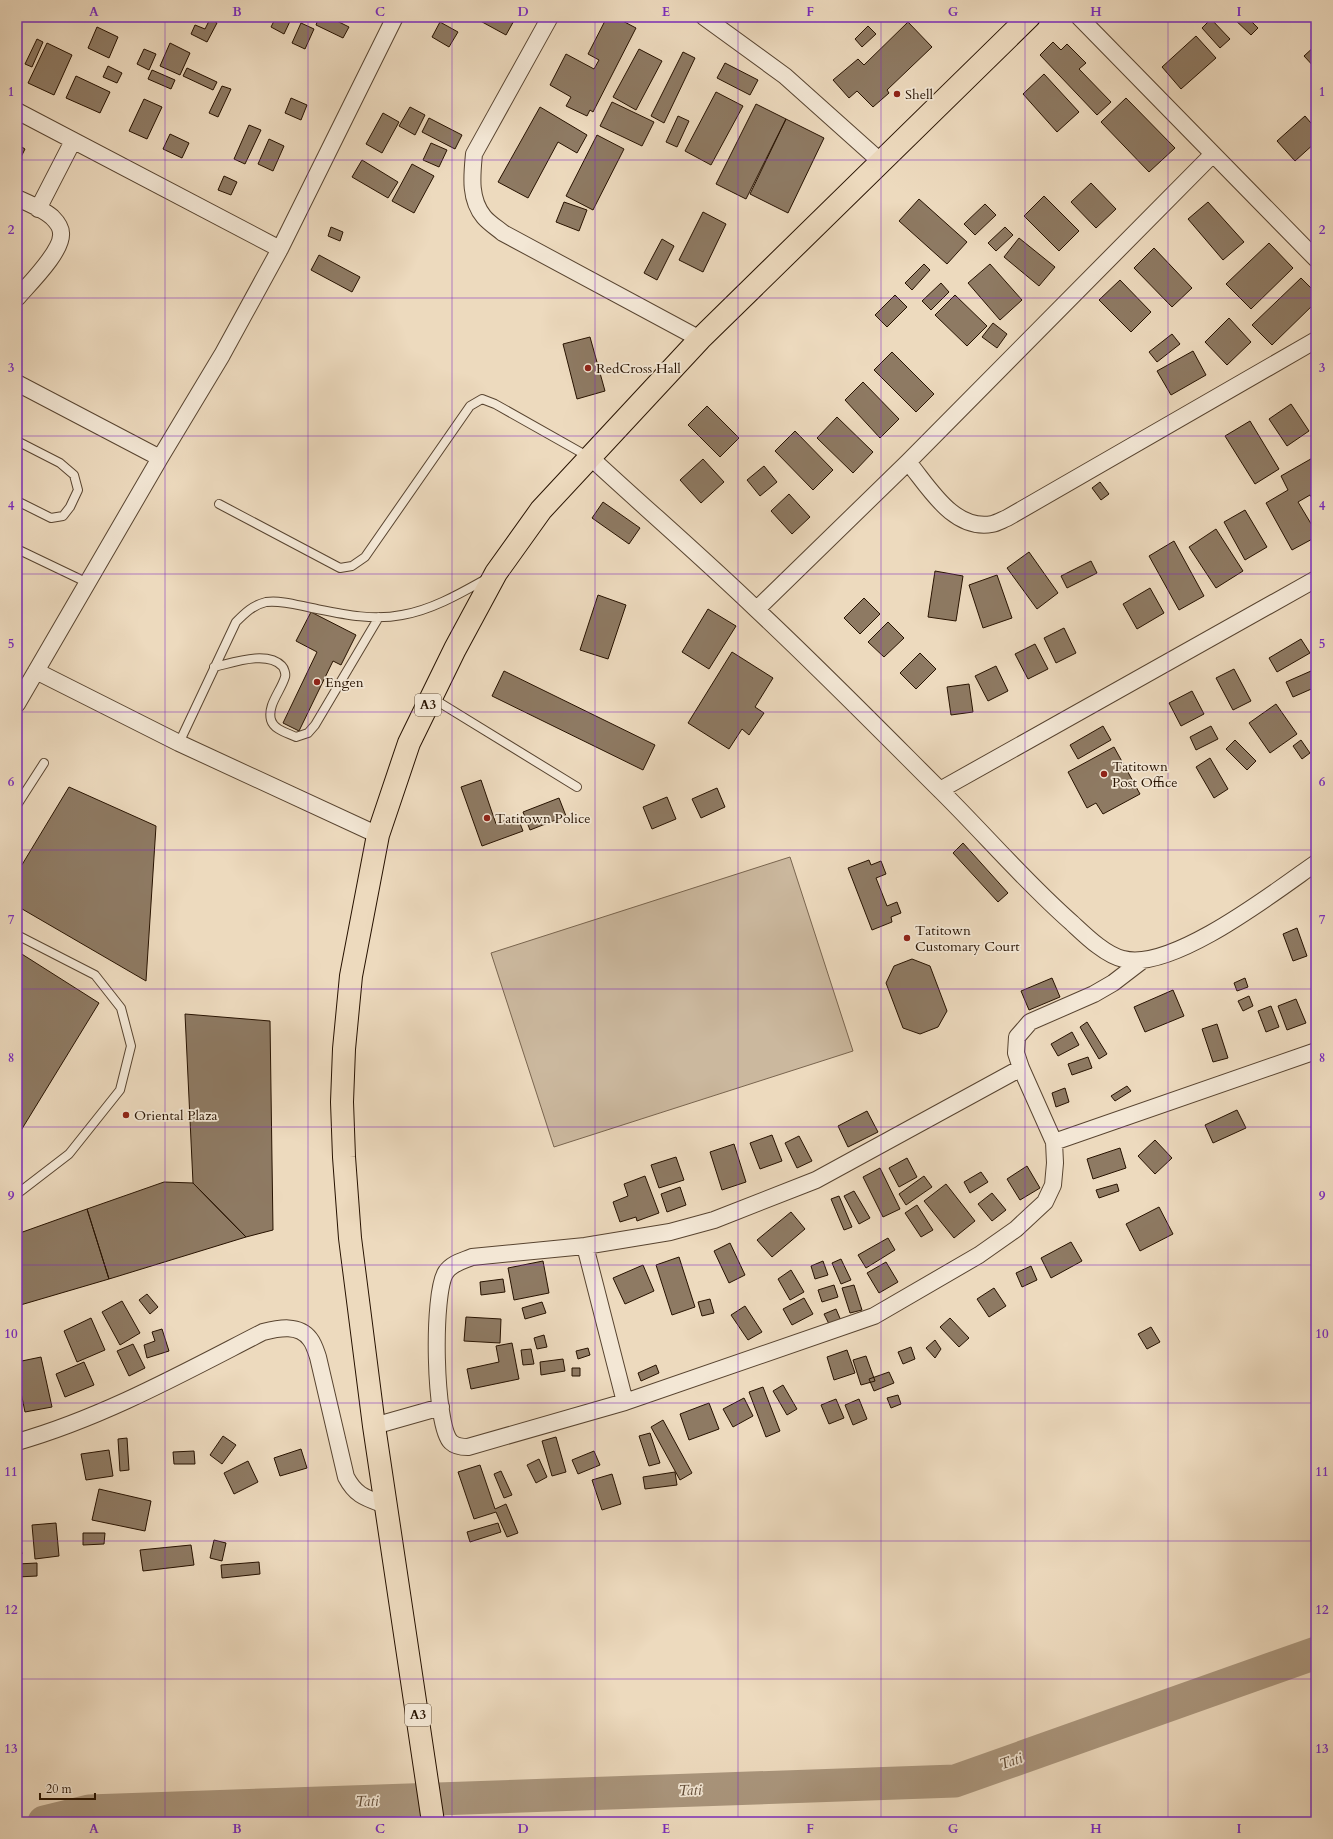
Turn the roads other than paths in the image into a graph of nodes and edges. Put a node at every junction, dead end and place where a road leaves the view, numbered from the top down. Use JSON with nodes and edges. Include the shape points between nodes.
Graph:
{"nodes":[{"id":1,"x":395,"y":17,"type":"edge"},
{"id":2,"x":550,"y":17,"type":"edge"},
{"id":3,"x":704,"y":17,"type":"edge"},
{"id":4,"x":1028,"y":17,"type":"edge"},
{"id":5,"x":1079,"y":17,"type":"edge"},
{"id":6,"x":17,"y":111,"type":"edge"},
{"id":7,"x":73,"y":141,"type":"junction"},
{"id":8,"x":1212,"y":154,"type":"junction"},
{"id":9,"x":880,"y":162,"type":"junction"},
{"id":10,"x":17,"y":198,"type":"edge"},
{"id":11,"x":38,"y":209,"type":"junction"},
{"id":12,"x":280,"y":249,"type":"junction"},
{"id":13,"x":1316,"y":259,"type":"edge"},
{"id":14,"x":17,"y":298,"type":"edge"},
{"id":15,"x":700,"y":339,"type":"junction"},
{"id":16,"x":1316,"y":340,"type":"edge"},
{"id":17,"x":18,"y":387,"type":"edge"},
{"id":18,"x":17,"y":441,"type":"edge"},
{"id":19,"x":590,"y":457,"type":"junction"},
{"id":20,"x":160,"y":458,"type":"junction"},
{"id":21,"x":908,"y":462,"type":"junction"},
{"id":22,"x":17,"y":501,"type":"edge"},
{"id":23,"x":218,"y":504,"type":"dead end"},
{"id":24,"x":17,"y":549,"type":"edge"},
{"id":25,"x":496,"y":573,"type":"junction"},
{"id":26,"x":1316,"y":579,"type":"edge"},
{"id":27,"x":88,"y":583,"type":"junction"},
{"id":28,"x":757,"y":609,"type":"junction"},
{"id":29,"x":379,"y":617,"type":"junction"},
{"id":30,"x":214,"y":667,"type":"junction"},
{"id":31,"x":36,"y":671,"type":"junction"},
{"id":32,"x":22,"y":686,"type":"edge"},
{"id":33,"x":431,"y":698,"type":"junction"},
{"id":34,"x":17,"y":704,"type":"edge"},
{"id":35,"x":179,"y":743,"type":"junction"},
{"id":36,"x":44,"y":762,"type":"dead end"},
{"id":37,"x":577,"y":787,"type":"dead end"},
{"id":38,"x":940,"y":790,"type":"junction"},
{"id":39,"x":17,"y":805,"type":"edge"},
{"id":40,"x":378,"y":835,"type":"junction"},
{"id":41,"x":1316,"y":863,"type":"edge"},
{"id":42,"x":17,"y":935,"type":"edge"},
{"id":43,"x":1143,"y":960,"type":"junction"},
{"id":44,"x":1316,"y":1051,"type":"edge"},
{"id":45,"x":1021,"y":1068,"type":"junction"},
{"id":46,"x":1054,"y":1142,"type":"junction"},
{"id":47,"x":17,"y":1194,"type":"edge"},
{"id":48,"x":585,"y":1246,"type":"junction"},
{"id":49,"x":625,"y":1402,"type":"junction"},
{"id":50,"x":441,"y":1407,"type":"junction"},
{"id":51,"x":374,"y":1426,"type":"junction"},
{"id":52,"x":17,"y":1442,"type":"edge"},
{"id":53,"x":386,"y":1505,"type":"junction"},
{"id":54,"x":433,"y":1822,"type":"edge"}],
"edges":[{"from":1,"to":12,"type":"street"},
{"from":2,"to":15,"type":"street","via":[[474,154],[471,178],[474,198],[484,217],[503,234]]},
{"from":3,"to":9,"type":"street","via":[[785,76]]},
{"from":4,"to":9,"type":"highway","number":"A3"},
{"from":5,"to":8,"type":"street"},
{"from":6,"to":7,"type":"street"},
{"from":7,"to":11,"type":"street"},
{"from":7,"to":12,"type":"street"},
{"from":8,"to":13,"type":"street"},
{"from":8,"to":21,"type":"street"},
{"from":9,"to":15,"type":"highway","number":"A3"},
{"from":10,"to":11,"type":"street"},
{"from":11,"to":14,"type":"street","via":[[51,216],[58,224],[61,233],[59,243],[54,253]]},
{"from":12,"to":20,"type":"street","via":[[222,355]]},
{"from":15,"to":19,"type":"highway","number":"A3"},
{"from":16,"to":21,"type":"street","via":[[1014,514],[992,524],[964,520],[950,512]]},
{"from":17,"to":20,"type":"street"},
{"from":18,"to":22,"type":"lane","via":[[60,463],[74,475],[78,490],[63,516],[51,518]]},
{"from":19,"to":23,"type":"lane","via":[[495,404],[482,400],[470,406],[365,557],[352,566],[340,568]]},
{"from":19,"to":25,"type":"highway","number":"A3","via":[[541,510]]},
{"from":19,"to":28,"type":"street"},
{"from":20,"to":27,"type":"street"},
{"from":21,"to":28,"type":"street"},
{"from":24,"to":27,"type":"lane"},
{"from":25,"to":29,"type":"lane","via":[[432,606],[403,615]]},
{"from":25,"to":33,"type":"highway","number":"A3"},
{"from":26,"to":38,"type":"street"},
{"from":27,"to":31,"type":"street"},
{"from":28,"to":38,"type":"street"},
{"from":29,"to":30,"type":"lane","via":[[354,616],[282,602],[265,602],[249,609],[236,622]]},
{"from":29,"to":30,"type":"lane","via":[[316,725],[308,733],[296,737],[276,728],[271,721],[271,707],[285,676],[284,667],[276,661],[259,658]]},
{"from":30,"to":35,"type":"lane"},
{"from":31,"to":32,"type":"street"},
{"from":31,"to":35,"type":"street"},
{"from":32,"to":34,"type":"street"},
{"from":33,"to":37,"type":"lane"},
{"from":33,"to":40,"type":"highway","number":"A3","via":[[409,743]]},
{"from":35,"to":40,"type":"street"},
{"from":36,"to":39,"type":"lane"},
{"from":38,"to":43,"type":"street","via":[[1008,862],[1087,936],[1118,958]]},
{"from":40,"to":51,"type":"highway","number":"A3","via":[[351,976],[342,1102],[350,1238]]},
{"from":41,"to":43,"type":"street","via":[[1227,924],[1196,942]]},
{"from":42,"to":47,"type":"lane","via":[[95,975],[121,1008],[131,1046],[120,1090],[69,1154]]},
{"from":43,"to":45,"type":"street","via":[[1094,994],[1030,1022],[1017,1037],[1016,1053]]},
{"from":44,"to":46,"type":"street"},
{"from":45,"to":46,"type":"street"},
{"from":45,"to":48,"type":"street","via":[[816,1180],[714,1220],[670,1232]]},
{"from":46,"to":49,"type":"street","via":[[1054,1185],[1045,1202],[1016,1229],[979,1255],[874,1316]]},
{"from":48,"to":49,"type":"street"},
{"from":48,"to":50,"type":"street","via":[[472,1257],[457,1263],[446,1272],[440,1287],[436,1322]]},
{"from":49,"to":50,"type":"street","via":[[468,1447],[450,1442],[445,1433]]},
{"from":50,"to":51,"type":"street"},
{"from":51,"to":53,"type":"highway","number":"A3"},
{"from":52,"to":53,"type":"street","via":[[48,1433],[129,1400],[263,1332],[281,1328],[299,1330],[310,1339],[318,1357],[346,1477],[352,1488],[362,1496]]},
{"from":53,"to":54,"type":"highway","number":"A3"}]}
